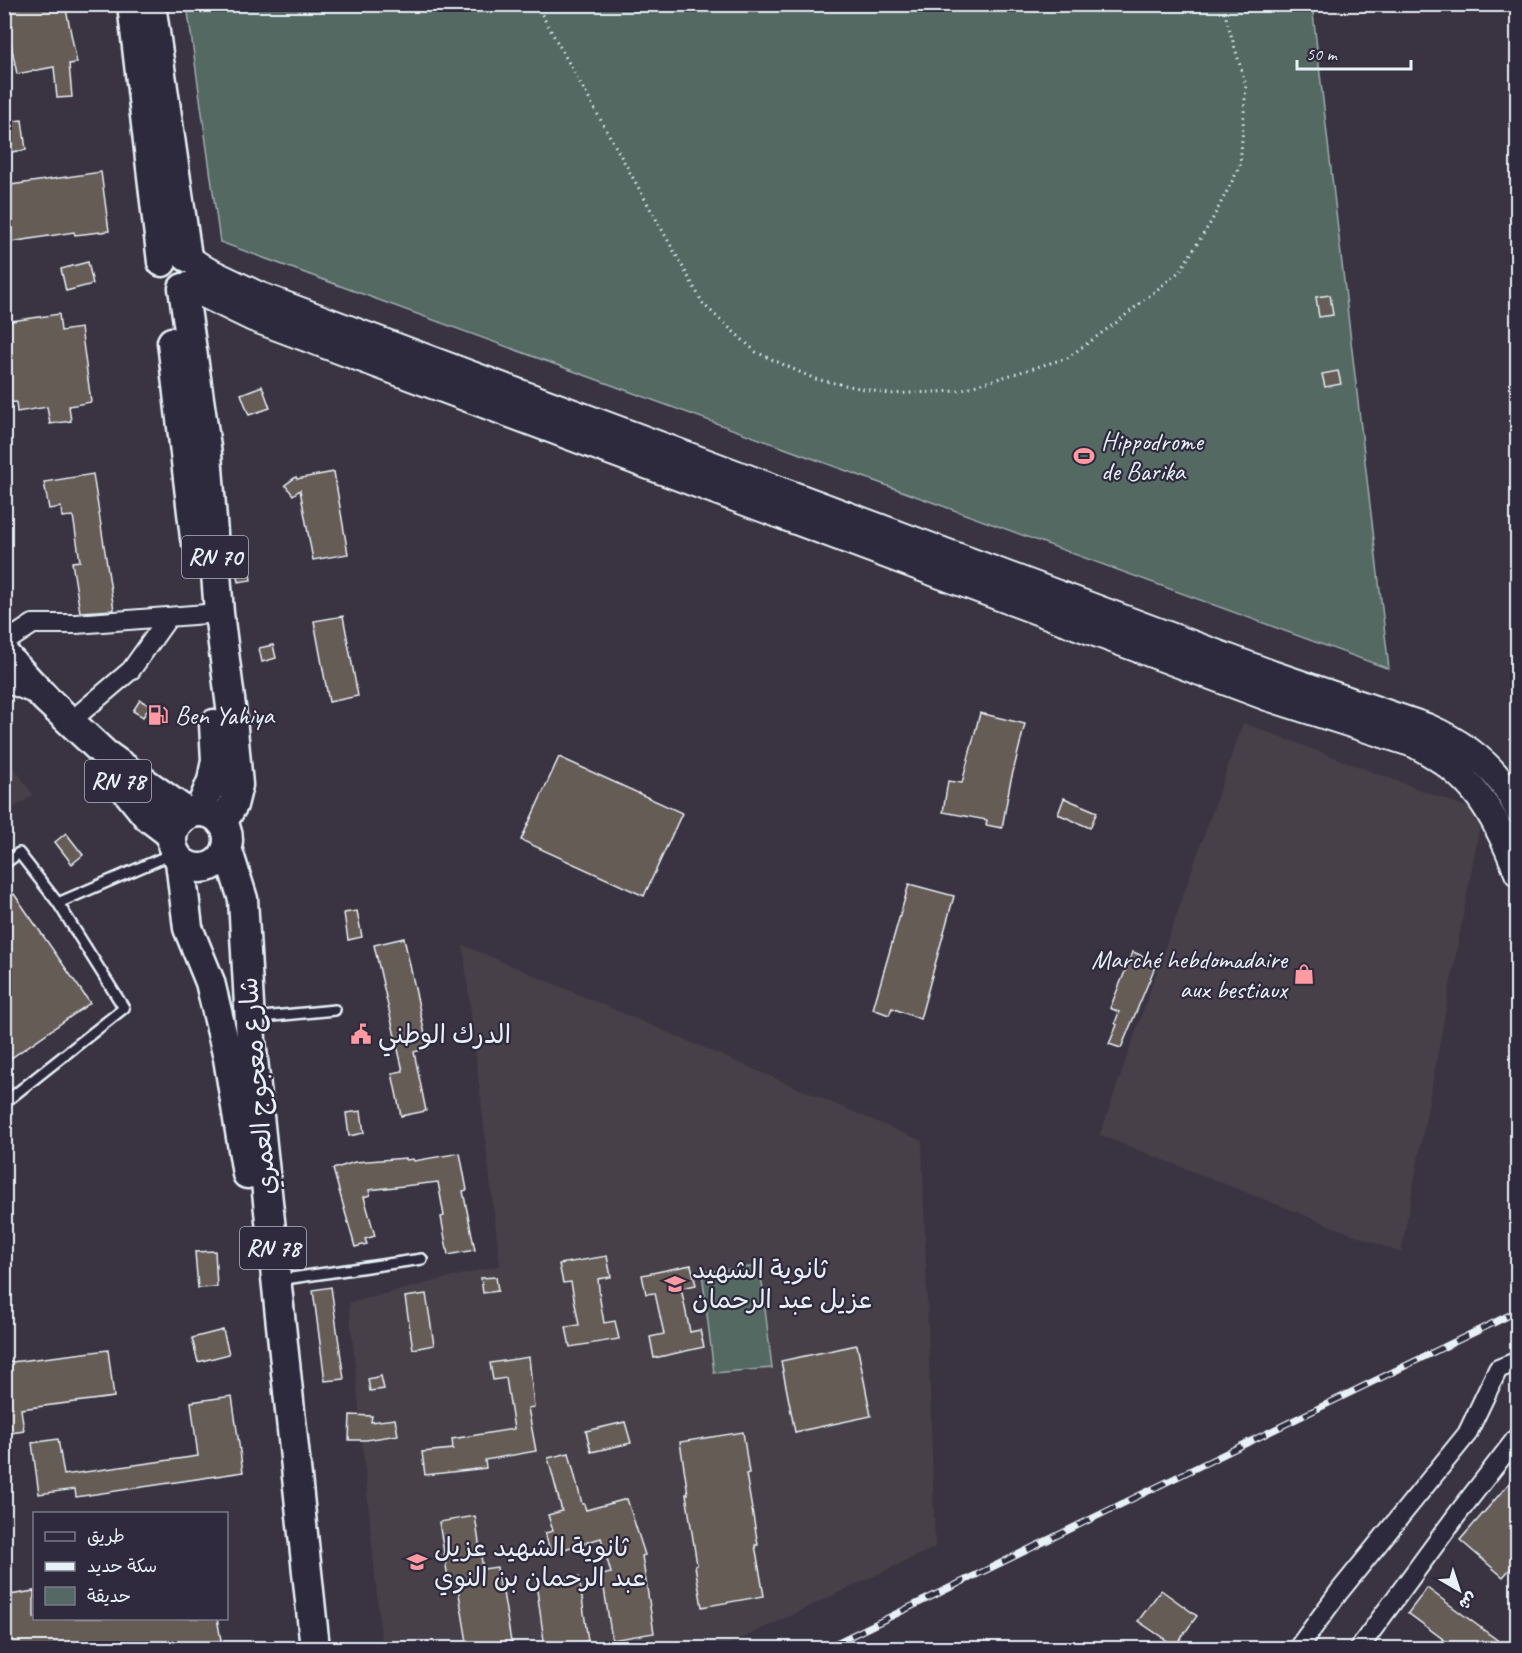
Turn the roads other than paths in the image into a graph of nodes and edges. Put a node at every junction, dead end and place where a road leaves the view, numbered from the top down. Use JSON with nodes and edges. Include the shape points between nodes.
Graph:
{"nodes":[{"id":1,"x":132,"y":4,"type":"edge"},
{"id":2,"x":151,"y":4,"type":"edge"},
{"id":3,"x":179,"y":273,"type":"junction"},
{"id":4,"x":211,"y":614,"type":"junction"},
{"id":5,"x":168,"y":618,"type":"junction"},
{"id":6,"x":4,"y":643,"type":"edge"},
{"id":7,"x":4,"y":654,"type":"edge"},
{"id":8,"x":4,"y":682,"type":"edge"},
{"id":9,"x":46,"y":699,"type":"junction"},
{"id":10,"x":214,"y":709,"type":"joint"},
{"id":11,"x":71,"y":721,"type":"junction"},
{"id":12,"x":1518,"y":810,"type":"edge"},
{"id":13,"x":195,"y":835,"type":"junction"},
{"id":14,"x":4,"y":864,"type":"edge"},
{"id":15,"x":1518,"y":873,"type":"edge"},
{"id":16,"x":58,"y":903,"type":"junction"},
{"id":17,"x":335,"y":1010,"type":"dead end"},
{"id":18,"x":249,"y":1018,"type":"junction"},
{"id":19,"x":4,"y":1103,"type":"edge"},
{"id":20,"x":422,"y":1259,"type":"dead end"},
{"id":21,"x":276,"y":1280,"type":"junction"},
{"id":22,"x":1518,"y":1361,"type":"edge"},
{"id":23,"x":1518,"y":1436,"type":"edge"},
{"id":24,"x":300,"y":1648,"type":"edge"},
{"id":25,"x":315,"y":1648,"type":"edge"},
{"id":26,"x":1299,"y":1648,"type":"edge"},
{"id":27,"x":1359,"y":1648,"type":"edge"}],
"edges":[{"from":1,"to":3,"type":"main road","number":"RN 70"},
{"from":2,"to":3,"type":"main road","number":"RN 70"},
{"from":3,"to":4,"type":"main road","number":"RN 70"},
{"from":3,"to":12,"type":"street","via":[[206,270],[258,295],[1272,674],[1446,735],[1479,758],[1506,788]]},
{"from":3,"to":15,"type":"street","via":[[253,318],[1267,697],[1414,744],[1459,774],[1483,800]]},
{"from":4,"to":5,"type":"street"},
{"from":4,"to":10,"type":"main road","number":"RN 70"},
{"from":4,"to":13,"type":"main road","number":"RN 70","via":[[231,707],[238,785],[233,805]]},
{"from":5,"to":6,"type":"street","via":[[33,624]]},
{"from":5,"to":11,"type":"street","via":[[131,670]]},
{"from":7,"to":9,"type":"main road","number":"RN 78"},
{"from":8,"to":9,"type":"street"},
{"from":9,"to":11,"type":"main road","number":"RN 78"},
{"from":10,"to":13,"type":"main road","number":"RN 78","via":[[216,760]]},
{"from":11,"to":13,"type":"main road","number":"RN 78"},
{"from":13,"to":16,"type":"lane"},
{"from":13,"to":18,"type":"main road","name":"شارع معجوج العمري","number":"RN 78","via":[[243,898]]},
{"from":13,"to":24,"type":"main road","name":"شارع معجوج العمري","number":"RN 78","via":[[188,928],[210,982],[228,1058],[248,1178]]},
{"from":14,"to":16,"type":"lane","via":[[19,854]]},
{"from":16,"to":19,"type":"lane","via":[[124,1008]]},
{"from":17,"to":18,"type":"lane"},
{"from":18,"to":21,"type":"main road","name":"شارع معجوج العمري","number":"RN 78"},
{"from":20,"to":21,"type":"lane"},
{"from":21,"to":25,"type":"main road","name":"شارع معجوج العمري","number":"RN 78"},
{"from":22,"to":26,"type":"street","via":[[1498,1369],[1467,1434],[1339,1592]]},
{"from":23,"to":27,"type":"street"}]}
